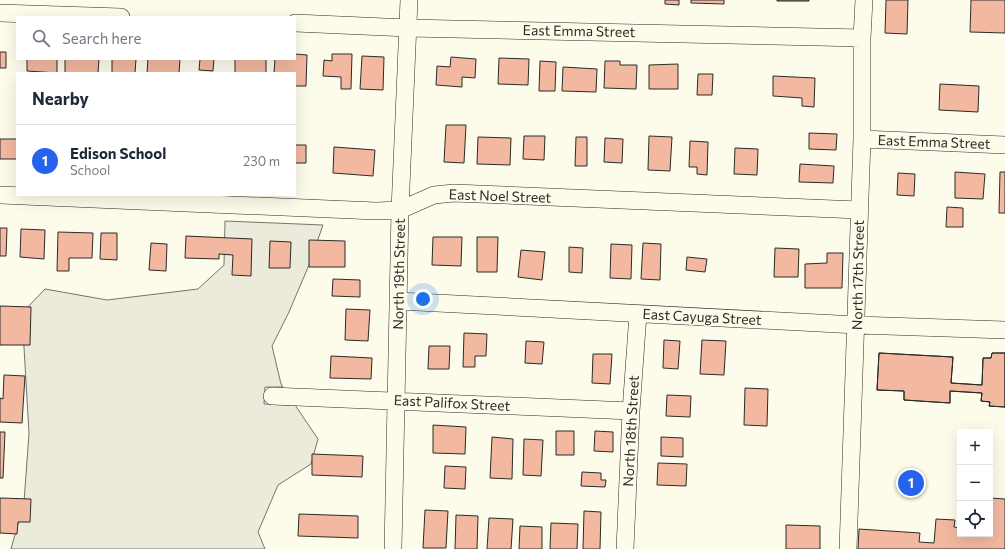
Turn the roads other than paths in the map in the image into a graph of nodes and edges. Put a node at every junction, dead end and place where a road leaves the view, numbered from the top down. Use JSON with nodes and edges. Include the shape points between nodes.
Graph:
{"nodes":[{"id":1,"x":409,"y":0,"type":"edge"},
{"id":2,"x":864,"y":0,"type":"edge"},
{"id":3,"x":0,"y":12,"type":"edge"},
{"id":4,"x":97,"y":16,"type":"edge"},
{"id":5,"x":296,"y":24,"type":"edge"},
{"id":6,"x":408,"y":28,"type":"junction"},
{"id":7,"x":862,"y":38,"type":"junction"},
{"id":8,"x":862,"y":139,"type":"junction"},
{"id":9,"x":1005,"y":145,"type":"edge"},
{"id":10,"x":0,"y":195,"type":"edge"},
{"id":11,"x":16,"y":196,"type":"edge"},
{"id":12,"x":24,"y":196,"type":"edge"},
{"id":13,"x":400,"y":210,"type":"junction"},
{"id":14,"x":859,"y":210,"type":"junction"},
{"id":15,"x":398,"y":301,"type":"junction"},
{"id":16,"x":638,"y":314,"type":"junction"},
{"id":17,"x":857,"y":325,"type":"junction"},
{"id":18,"x":1005,"y":330,"type":"edge"},
{"id":19,"x":272,"y":396,"type":"dead end"},
{"id":20,"x":396,"y":400,"type":"junction"},
{"id":21,"x":631,"y":411,"type":"junction"},
{"id":22,"x":393,"y":549,"type":"edge"},
{"id":23,"x":625,"y":549,"type":"edge"},
{"id":24,"x":848,"y":549,"type":"edge"}],
"edges":[{"from":1,"to":6,"type":"street","name":"North 19th Street"},
{"from":2,"to":7,"type":"street","name":"North 17th Street"},
{"from":3,"to":4,"type":"street"},
{"from":5,"to":6,"type":"street","name":"East Emma Street"},
{"from":6,"to":7,"type":"street","name":"East Emma Street"},
{"from":6,"to":13,"type":"street","name":"North 19th Street"},
{"from":7,"to":8,"type":"street","name":"North 17th Street"},
{"from":8,"to":9,"type":"street","name":"East Emma Street"},
{"from":8,"to":14,"type":"street","name":"North 17th Street"},
{"from":10,"to":11,"type":"street","name":"East Noel Street"},
{"from":12,"to":13,"type":"street","name":"East Noel Street"},
{"from":13,"to":14,"type":"street","name":"East Noel Street","via":[[434,194],[454,193]]},
{"from":13,"to":15,"type":"street","name":"North 19th Street"},
{"from":14,"to":17,"type":"street","name":"North 17th Street"},
{"from":15,"to":16,"type":"street","name":"East Cayuga Street"},
{"from":15,"to":20,"type":"street","name":"North 19th Street"},
{"from":16,"to":17,"type":"street","name":"East Cayuga Street"},
{"from":16,"to":21,"type":"street","name":"North 18th Street"},
{"from":17,"to":18,"type":"street","name":"East Cayuga Street"},
{"from":17,"to":24,"type":"street","name":"North 17th Street"},
{"from":19,"to":20,"type":"street","name":"East Palifox Street"},
{"from":20,"to":21,"type":"street","name":"East Palifox Street"},
{"from":20,"to":22,"type":"street","name":"North 19th Street"},
{"from":21,"to":23,"type":"street","name":"North 18th Street"}]}
